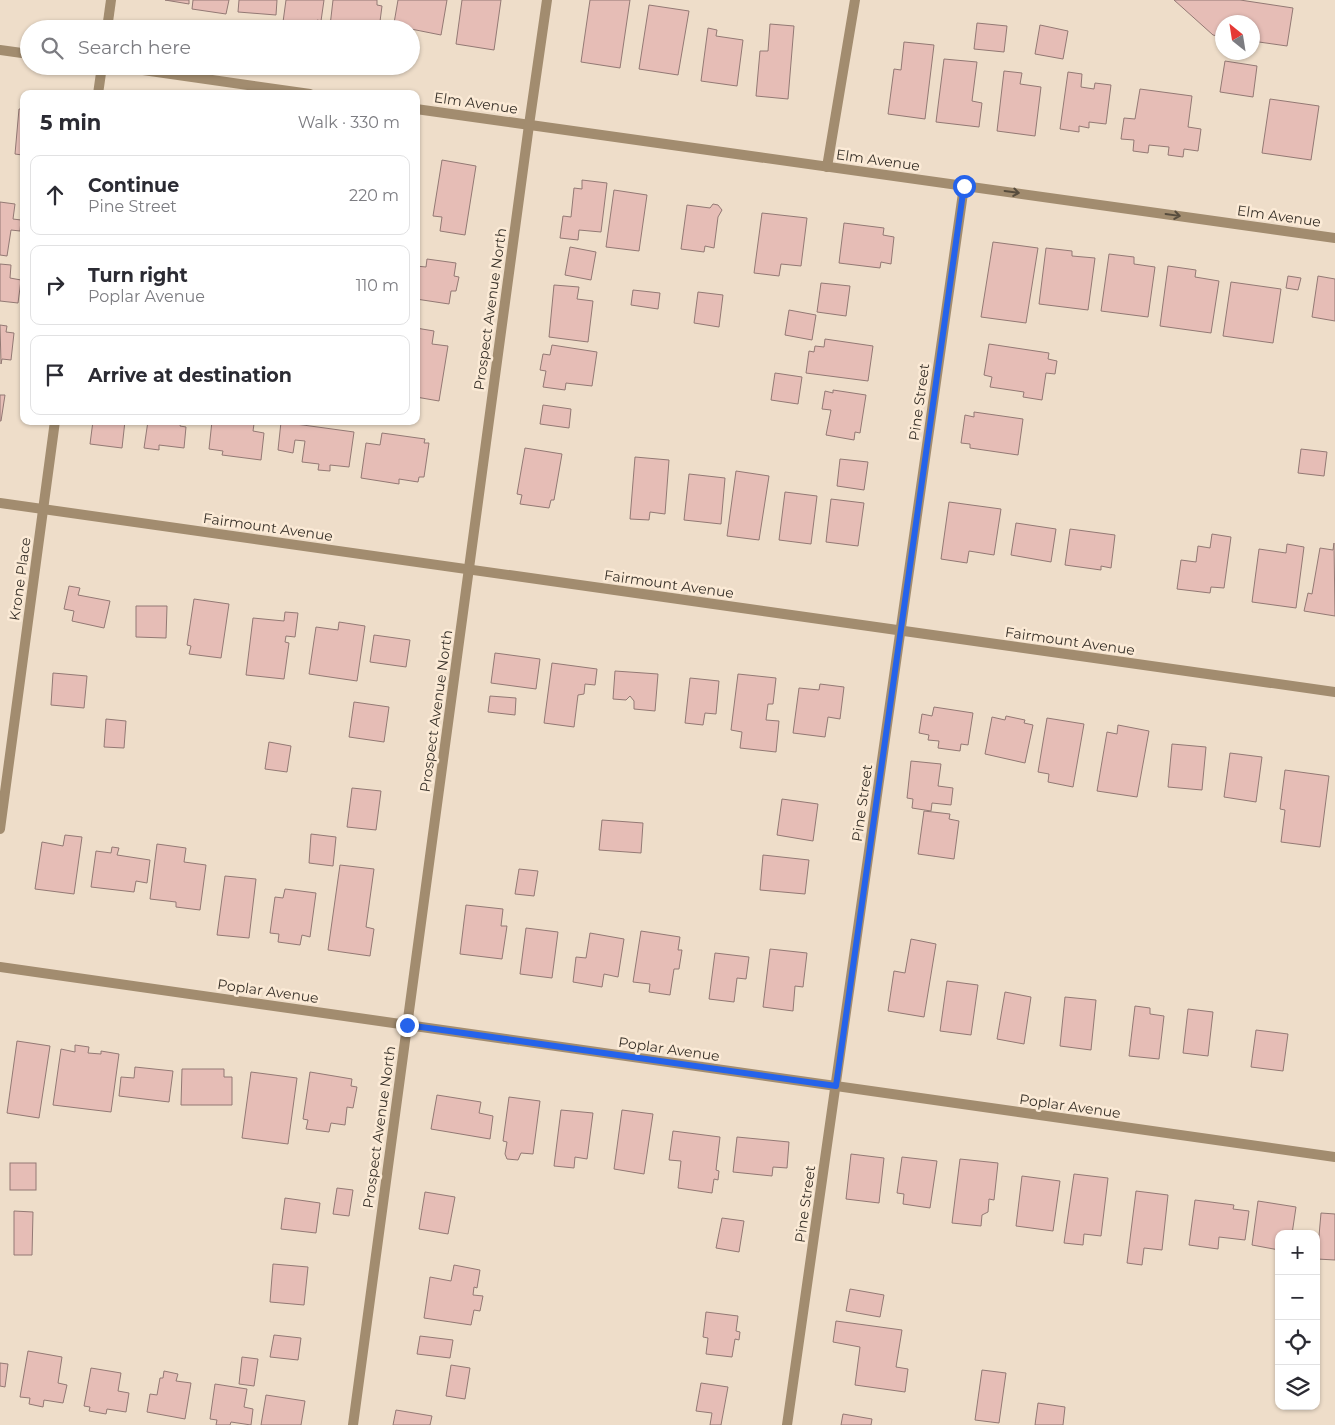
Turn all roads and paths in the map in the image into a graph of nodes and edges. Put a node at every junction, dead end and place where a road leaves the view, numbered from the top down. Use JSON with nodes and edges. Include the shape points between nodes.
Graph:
{"nodes":[{"id":1,"x":110,"y":0,"type":"edge"},
{"id":2,"x":547,"y":0,"type":"edge"},
{"id":3,"x":855,"y":0,"type":"edge"},
{"id":4,"x":108,"y":20,"type":"edge"},
{"id":5,"x":0,"y":50,"type":"edge"},
{"id":6,"x":20,"y":53,"type":"edge"},
{"id":7,"x":101,"y":75,"type":"edge"},
{"id":8,"x":178,"y":75,"type":"edge"},
{"id":9,"x":99,"y":90,"type":"edge"},
{"id":10,"x":282,"y":90,"type":"edge"},
{"id":11,"x":420,"y":110,"type":"edge"},
{"id":12,"x":528,"y":125,"type":"junction"},
{"id":13,"x":828,"y":167,"type":"junction"},
{"id":14,"x":964,"y":186,"type":"junction"},
{"id":15,"x":1335,"y":238,"type":"edge"},
{"id":16,"x":54,"y":425,"type":"edge"},
{"id":17,"x":0,"y":503,"type":"edge"},
{"id":18,"x":43,"y":509,"type":"junction"},
{"id":19,"x":468,"y":570,"type":"junction"},
{"id":20,"x":901,"y":631,"type":"junction"},
{"id":21,"x":1335,"y":692,"type":"edge"},
{"id":22,"x":0,"y":829,"type":"edge"},
{"id":23,"x":0,"y":967,"type":"edge"},
{"id":24,"x":407,"y":1025,"type":"junction"},
{"id":25,"x":836,"y":1086,"type":"junction"},
{"id":26,"x":1335,"y":1157,"type":"edge"},
{"id":27,"x":353,"y":1425,"type":"edge"},
{"id":28,"x":787,"y":1425,"type":"edge"}],
"edges":[{"from":1,"to":4,"type":"street"},
{"from":2,"to":12,"type":"street","name":"Prospect Avenue North"},
{"from":3,"to":13,"type":"street"},
{"from":5,"to":6,"type":"street"},
{"from":7,"to":9,"type":"street"},
{"from":8,"to":10,"type":"street"},
{"from":11,"to":12,"type":"street","name":"Elm Avenue"},
{"from":12,"to":13,"type":"street","name":"Elm Avenue"},
{"from":12,"to":19,"type":"street","name":"Prospect Avenue North"},
{"from":13,"to":14,"type":"street","name":"Elm Avenue"},
{"from":14,"to":15,"type":"street","name":"Elm Avenue","one_way":true},
{"from":14,"to":20,"type":"street","name":"Pine Street"},
{"from":16,"to":18,"type":"street","name":"Krone Place"},
{"from":17,"to":18,"type":"street","name":"Fairmount Avenue"},
{"from":18,"to":19,"type":"street","name":"Fairmount Avenue"},
{"from":18,"to":22,"type":"street","name":"Krone Place"},
{"from":19,"to":20,"type":"street","name":"Fairmount Avenue"},
{"from":19,"to":24,"type":"street","name":"Prospect Avenue North"},
{"from":20,"to":21,"type":"street","name":"Fairmount Avenue"},
{"from":20,"to":25,"type":"street","name":"Pine Street"},
{"from":23,"to":24,"type":"street","name":"Poplar Avenue"},
{"from":24,"to":25,"type":"street","name":"Poplar Avenue"},
{"from":24,"to":27,"type":"street","name":"Prospect Avenue North"},
{"from":25,"to":26,"type":"street","name":"Poplar Avenue"},
{"from":25,"to":28,"type":"street","name":"Pine Street"}]}
